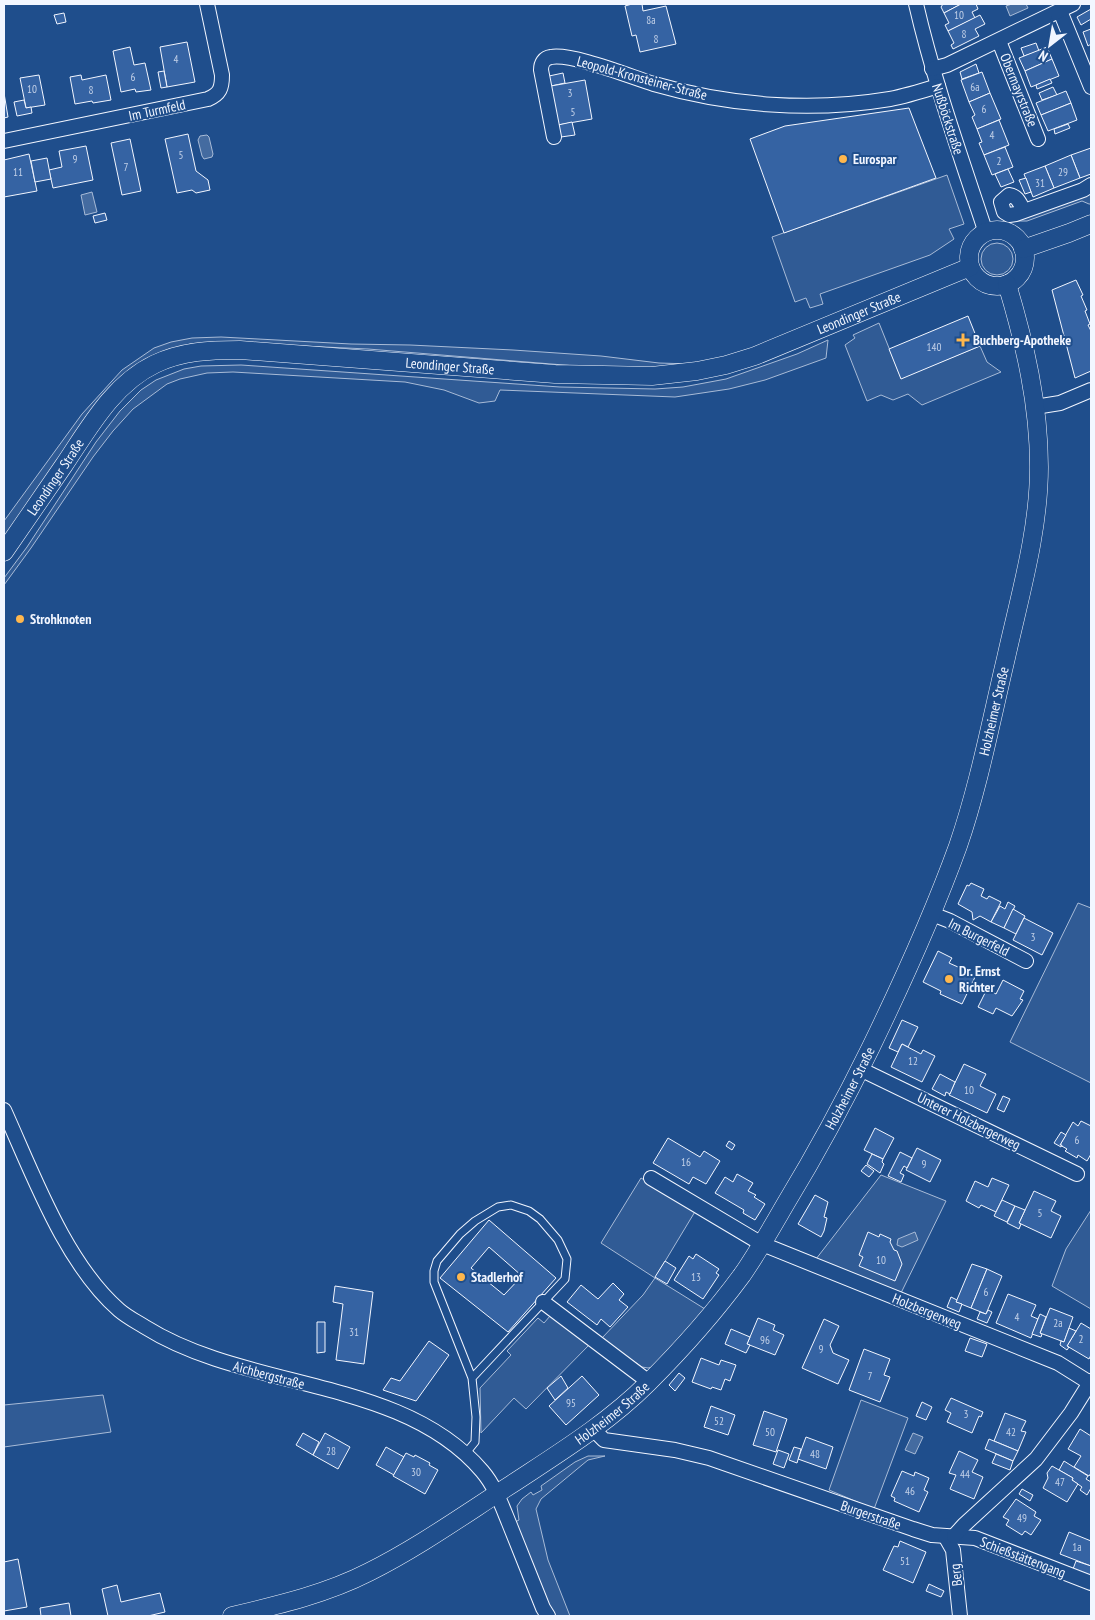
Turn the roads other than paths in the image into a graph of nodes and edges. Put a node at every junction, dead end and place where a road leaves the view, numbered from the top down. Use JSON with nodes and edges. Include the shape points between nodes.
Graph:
{"nodes":[{"id":1,"x":208,"y":4,"type":"edge"},
{"id":2,"x":916,"y":4,"type":"edge"},
{"id":3,"x":1073,"y":4,"type":"edge"},
{"id":4,"x":1057,"y":9,"type":"edge"},
{"id":5,"x":999,"y":41,"type":"junction"},
{"id":6,"x":932,"y":68,"type":"junction"},
{"id":7,"x":938,"y":86,"type":"junction"},
{"id":8,"x":1091,"y":87,"type":"edge"},
{"id":9,"x":554,"y":137,"type":"dead end"},
{"id":10,"x":1038,"y":138,"type":"dead end"},
{"id":11,"x":4,"y":141,"type":"edge"},
{"id":12,"x":1091,"y":186,"type":"edge"},
{"id":13,"x":1024,"y":211,"type":"dead end"},
{"id":14,"x":1091,"y":224,"type":"edge"},
{"id":15,"x":986,"y":232,"type":"junction"},
{"id":16,"x":1023,"y":249,"type":"junction"},
{"id":17,"x":970,"y":267,"type":"junction"},
{"id":18,"x":1007,"y":284,"type":"junction"},
{"id":19,"x":1091,"y":390,"type":"edge"},
{"id":20,"x":1035,"y":406,"type":"junction"},
{"id":21,"x":4,"y":552,"type":"edge"},
{"id":22,"x":932,"y":914,"type":"junction"},
{"id":23,"x":1026,"y":961,"type":"dead end"},
{"id":24,"x":860,"y":1069,"type":"junction"},
{"id":25,"x":4,"y":1110,"type":"edge"},
{"id":26,"x":1077,"y":1174,"type":"dead end"},
{"id":27,"x":651,"y":1178,"type":"dead end"},
{"id":28,"x":762,"y":1244,"type":"junction"},
{"id":29,"x":543,"y":1302,"type":"junction"},
{"id":30,"x":472,"y":1378,"type":"junction"},
{"id":31,"x":649,"y":1382,"type":"junction"},
{"id":32,"x":1091,"y":1382,"type":"edge"},
{"id":33,"x":593,"y":1429,"type":"junction"},
{"id":34,"x":466,"y":1453,"type":"junction"},
{"id":35,"x":497,"y":1494,"type":"junction"},
{"id":36,"x":950,"y":1536,"type":"junction"},
{"id":37,"x":1091,"y":1583,"type":"edge"},
{"id":38,"x":232,"y":1616,"type":"edge"},
{"id":39,"x":548,"y":1616,"type":"edge"},
{"id":40,"x":960,"y":1616,"type":"edge"}],
"edges":[{"from":1,"to":11,"type":"street","name":"Im Turmfeld","via":[[222,75],[222,85],[215,96]]},
{"from":2,"to":6,"type":"street","name":"Nußböckstraße"},
{"from":3,"to":4,"type":"street","name":"Obermayrstraße"},
{"from":4,"to":5,"type":"street","name":"Obermayrstraße"},
{"from":4,"to":8,"type":"street"},
{"from":5,"to":6,"type":"street","name":"Obermayrstraße","via":[[947,65]]},
{"from":5,"to":10,"type":"street","name":"Obermayrstraße"},
{"from":6,"to":7,"type":"street","name":"Nußböckstraße"},
{"from":7,"to":9,"type":"street","name":"Leopold-Kronsteiner-Straße","via":[[892,99],[846,105],[760,104],[673,89],[581,61],[552,57],[545,59],[541,70]]},
{"from":7,"to":15,"type":"street","name":"Nußböckstraße"},
{"from":12,"to":13,"type":"street"},
{"from":14,"to":16,"type":"street"},
{"from":15,"to":16,"type":"street","via":[[1008,232]]},
{"from":15,"to":17,"type":"street","via":[[972,245]]},
{"from":16,"to":18,"type":"street","via":[[1022,271]]},
{"from":17,"to":18,"type":"street","via":[[986,284]]},
{"from":17,"to":21,"type":"street","name":"Leondinger Straße","via":[[754,356],[688,372],[652,376],[555,374],[240,350],[212,350],[171,358],[134,378],[105,406]]},
{"from":18,"to":20,"type":"street","name":"Holzheimer Straße","via":[[1027,358]]},
{"from":19,"to":20,"type":"street","via":[[1060,403]]},
{"from":20,"to":22,"type":"street","name":"Holzheimer Straße","via":[[1038,499],[1030,548],[980,768],[958,843]]},
{"from":22,"to":23,"type":"street","name":"Im Burgerfeld","via":[[950,920]]},
{"from":22,"to":24,"type":"street","name":"Holzheimer Straße"},
{"from":24,"to":26,"type":"street","name":"Unterer Holzbergerweg"},
{"from":24,"to":28,"type":"street","name":"Holzheimer Straße","via":[[825,1138]]},
{"from":25,"to":34,"type":"street","name":"Aichbergstraße","via":[[75,1258],[120,1312],[165,1340],[212,1359],[400,1413]]},
{"from":27,"to":28,"type":"street","name":"Holzbergerweg"},
{"from":28,"to":31,"type":"street","name":"Holzheimer Straße","via":[[728,1293]]},
{"from":28,"to":32,"type":"street","name":"Holzbergerweg","via":[[1058,1363]]},
{"from":29,"to":30,"type":"lane"},
{"from":29,"to":30,"type":"lane","via":[[565,1279],[567,1259],[558,1240],[540,1219],[521,1207],[498,1207],[460,1234],[437,1261],[434,1282]]},
{"from":29,"to":31,"type":"street"},
{"from":30,"to":34,"type":"lane","via":[[475,1442]]},
{"from":31,"to":33,"type":"street","name":"Holzheimer Straße"},
{"from":32,"to":36,"type":"street","via":[[1036,1459]]},
{"from":33,"to":35,"type":"street","name":"Holzheimer Straße"},
{"from":33,"to":36,"type":"street","name":"Burgerstraße","via":[[604,1440],[708,1458],[913,1529]]},
{"from":34,"to":35,"type":"street","name":"Aichbergstraße","via":[[484,1472]]},
{"from":35,"to":38,"type":"street","name":"Holzheimer Straße","via":[[367,1573],[332,1589]]},
{"from":35,"to":39,"type":"street","name":"Aichbergstraße"},
{"from":36,"to":37,"type":"street","name":"Schießstättengang","via":[[975,1538]]},
{"from":36,"to":40,"type":"street","name":"Berg"}]}
